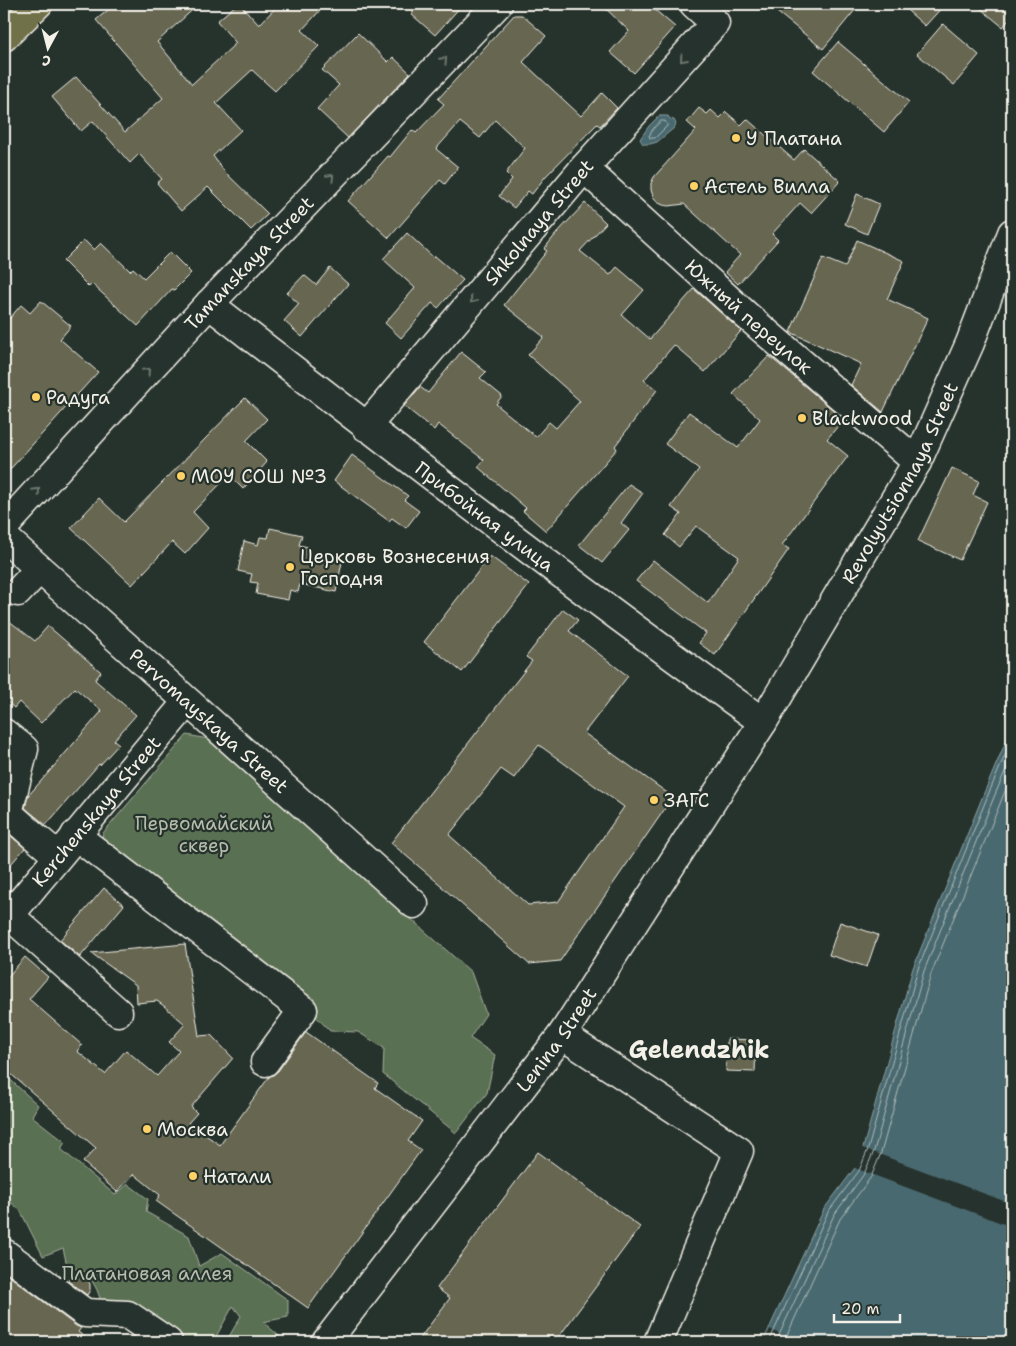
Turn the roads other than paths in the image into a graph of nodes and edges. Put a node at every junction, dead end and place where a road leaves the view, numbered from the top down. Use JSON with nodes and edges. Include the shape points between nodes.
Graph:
{"nodes":[{"id":1,"x":38,"y":4,"type":"edge"},
{"id":2,"x":498,"y":4,"type":"edge"},
{"id":3,"x":694,"y":4,"type":"edge"},
{"id":4,"x":4,"y":37,"type":"edge"},
{"id":5,"x":584,"y":168,"type":"junction"},
{"id":6,"x":1012,"y":233,"type":"edge"},
{"id":7,"x":209,"y":304,"type":"junction"},
{"id":8,"x":366,"y":427,"type":"junction"},
{"id":9,"x":917,"y":462,"type":"junction"},
{"id":10,"x":4,"y":527,"type":"edge"},
{"id":11,"x":4,"y":537,"type":"edge"},
{"id":12,"x":187,"y":702,"type":"junction"},
{"id":13,"x":763,"y":722,"type":"junction"},
{"id":14,"x":4,"y":733,"type":"edge"},
{"id":15,"x":67,"y":846,"type":"junction"},
{"id":16,"x":414,"y":904,"type":"dead end"},
{"id":17,"x":7,"y":919,"type":"edge"},
{"id":18,"x":118,"y":1012,"type":"dead end"},
{"id":19,"x":562,"y":1035,"type":"junction"},
{"id":20,"x":265,"y":1062,"type":"dead end"},
{"id":21,"x":4,"y":1253,"type":"edge"},
{"id":22,"x":168,"y":1342,"type":"edge"},
{"id":23,"x":326,"y":1342,"type":"edge"},
{"id":24,"x":658,"y":1342,"type":"edge"}],
"edges":[{"from":1,"to":4,"type":"main road"},
{"from":7,"to":2,"type":"street","name":"Tamanskaya Street","one_way":true},
{"from":3,"to":5,"type":"street","name":"Shkolnaya Street","one_way":true,"via":[[715,23]]},
{"from":5,"to":8,"type":"street","name":"Shkolnaya Street","one_way":true},
{"from":5,"to":9,"type":"street","name":"Южный переулок","via":[[746,315]]},
{"from":6,"to":9,"type":"street","name":"Revolyutsionnaya Street","via":[[970,342]]},
{"from":7,"to":8,"type":"street","name":"Прибойная улица"},
{"from":10,"to":7,"type":"street","name":"Tamanskaya Street","one_way":true},
{"from":8,"to":13,"type":"street","name":"Прибойная улица"},
{"from":9,"to":13,"type":"street","name":"Revolyutsionnaya Street"},
{"from":11,"to":12,"type":"street","name":"Pervomayskaya Street"},
{"from":12,"to":15,"type":"street","name":"Kerchenskaya Street"},
{"from":12,"to":16,"type":"street","name":"Pervomayskaya Street"},
{"from":13,"to":19,"type":"street","name":"Lenina Street"},
{"from":14,"to":15,"type":"street","via":[[24,749],[8,813],[33,836]]},
{"from":15,"to":17,"type":"street","name":"Kerchenskaya Street"},
{"from":15,"to":20,"type":"street","via":[[303,1010]]},
{"from":17,"to":18,"type":"street"},
{"from":19,"to":23,"type":"street","name":"Lenina Street"},
{"from":19,"to":24,"type":"street","via":[[739,1150]]},
{"from":21,"to":22,"type":"street","via":[[85,1313],[128,1315]]}]}
